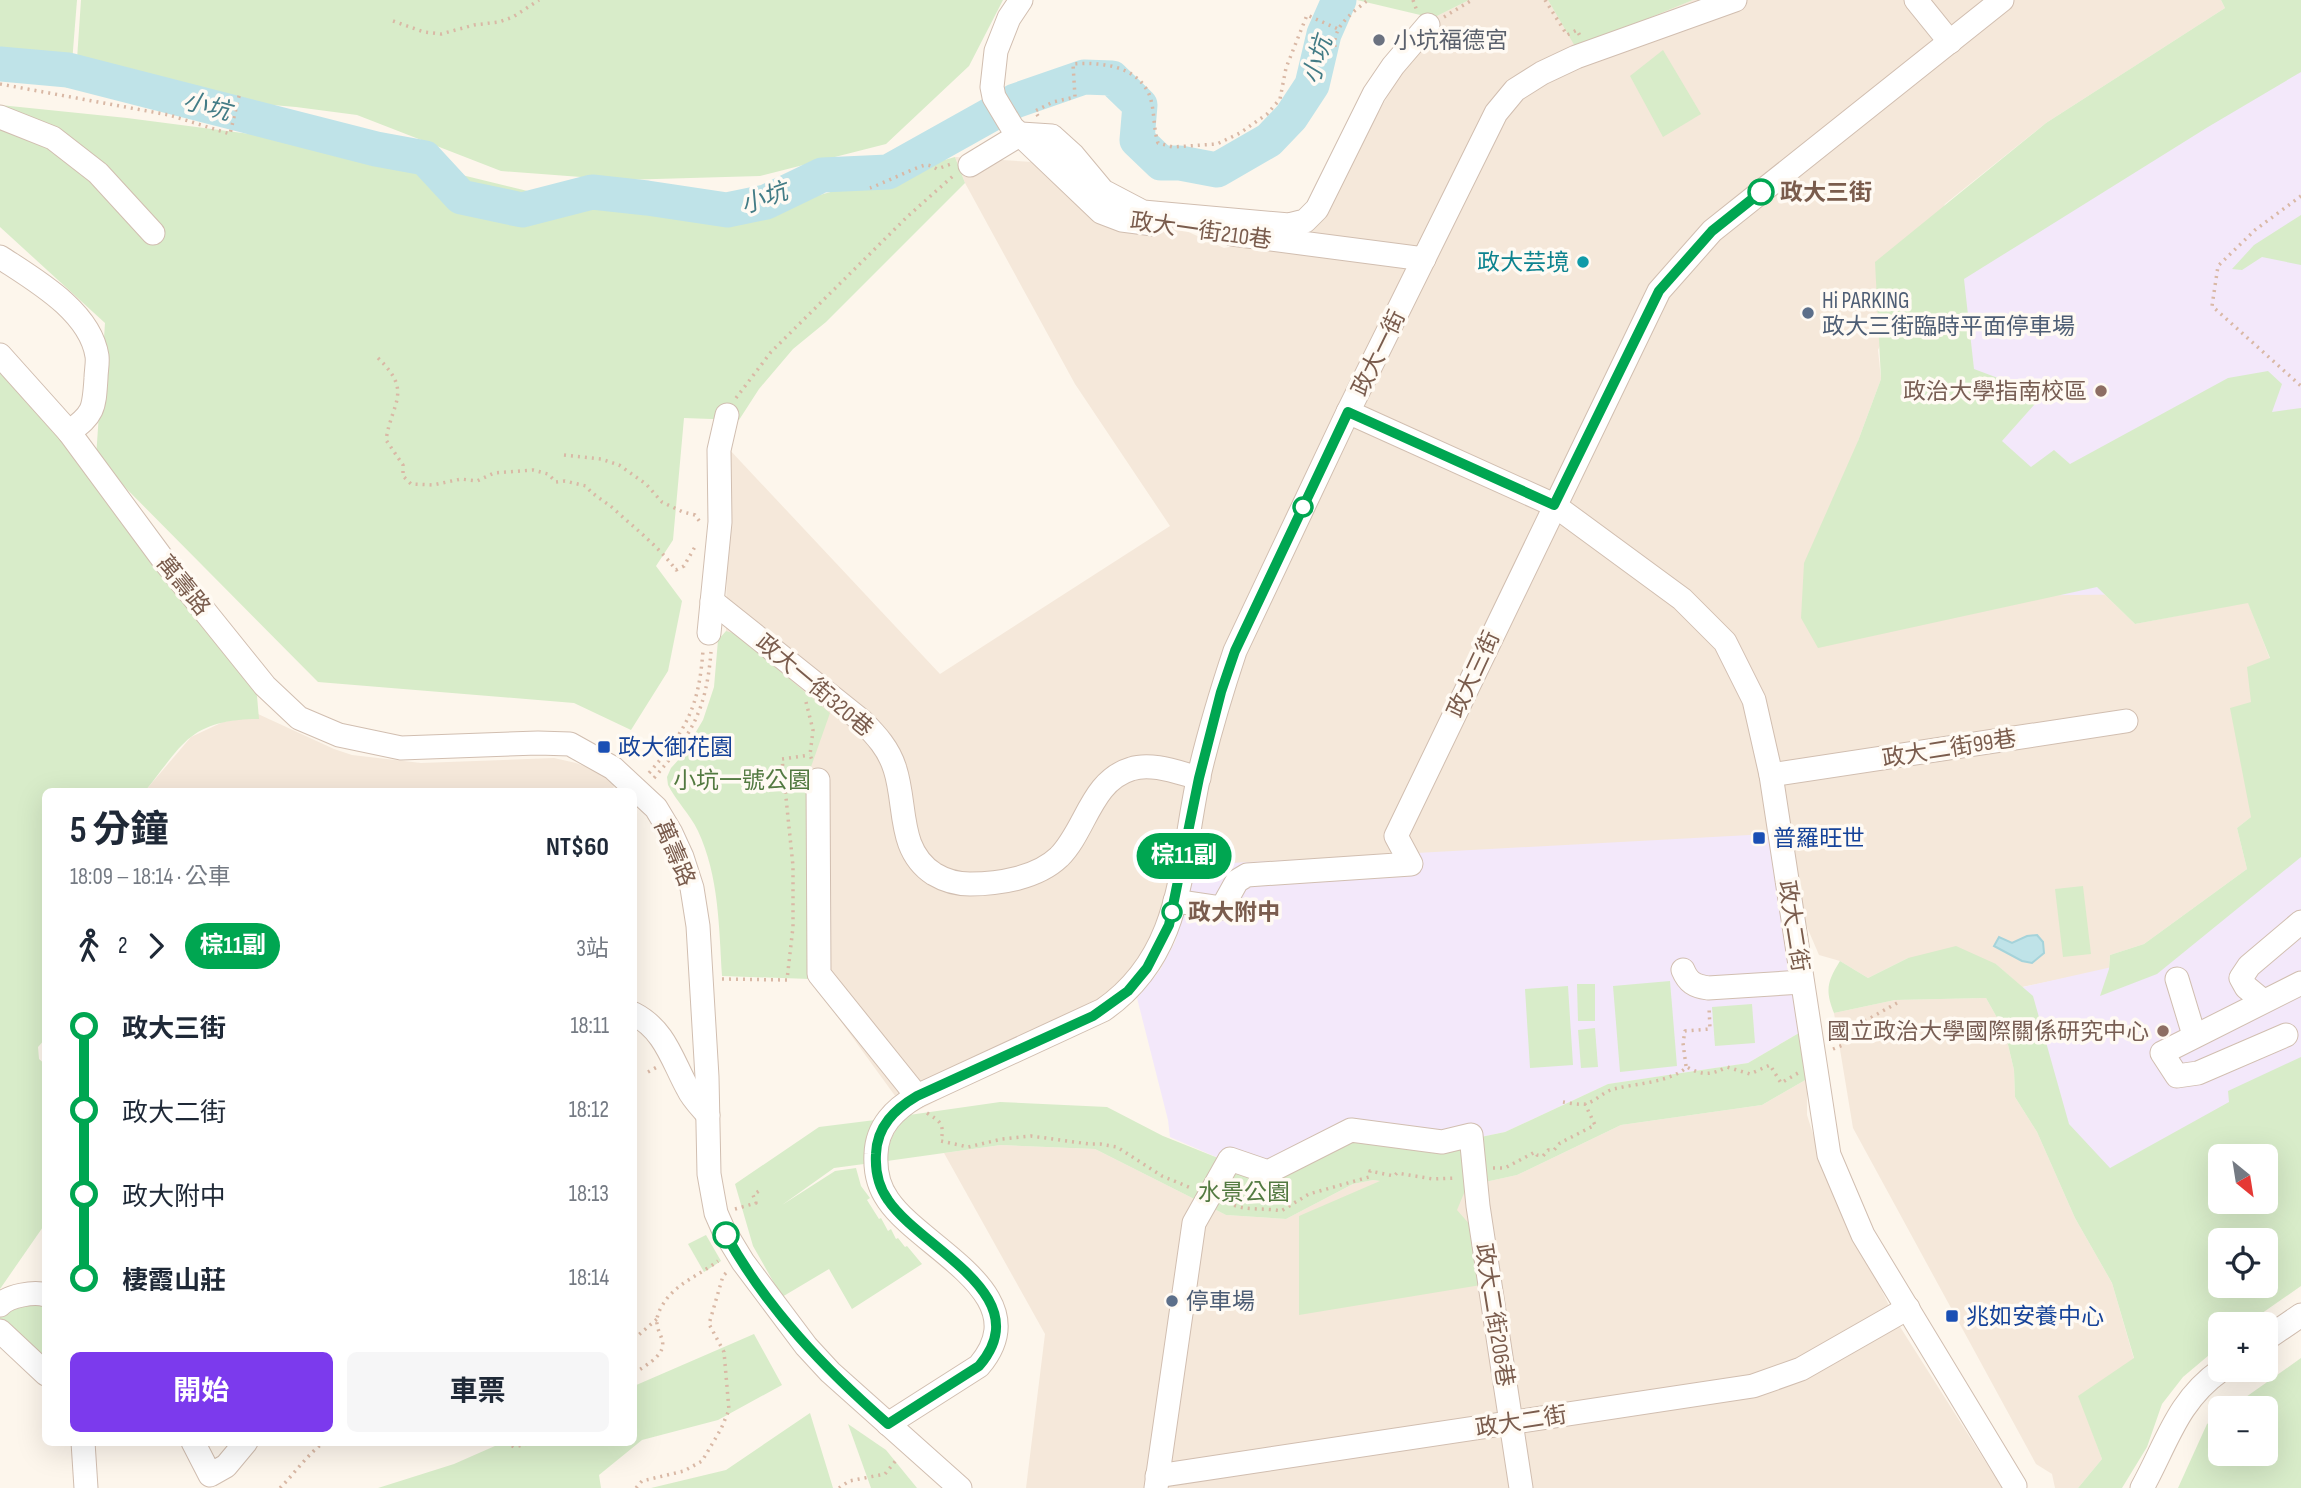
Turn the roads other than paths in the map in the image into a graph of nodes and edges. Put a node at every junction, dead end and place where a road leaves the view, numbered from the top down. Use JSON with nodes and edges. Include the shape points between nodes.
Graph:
{"nodes":[{"id":1,"x":1021,"y":0,"type":"edge"},
{"id":2,"x":1735,"y":0,"type":"edge"},
{"id":3,"x":1916,"y":0,"type":"edge"},
{"id":4,"x":2002,"y":0,"type":"edge"},
{"id":5,"x":1422,"y":17,"type":"road end"},
{"id":6,"x":1950,"y":42,"type":"junction"},
{"id":7,"x":0,"y":117,"type":"edge"},
{"id":8,"x":1016,"y":130,"type":"junction"},
{"id":9,"x":959,"y":165,"type":"road end"},
{"id":10,"x":153,"y":233,"type":"dead end"},
{"id":11,"x":0,"y":257,"type":"edge"},
{"id":12,"x":1424,"y":259,"type":"junction"},
{"id":13,"x":0,"y":355,"type":"edge"},
{"id":14,"x":1348,"y":412,"type":"junction"},
{"id":15,"x":727,"y":415,"type":"road end"},
{"id":16,"x":69,"y":432,"type":"junction"},
{"id":17,"x":1554,"y":505,"type":"junction"},
{"id":18,"x":712,"y":601,"type":"junction"},
{"id":19,"x":709,"y":633,"type":"road end"},
{"id":20,"x":2126,"y":721,"type":"dead end"},
{"id":21,"x":1771,"y":775,"type":"junction"},
{"id":22,"x":1199,"y":778,"type":"junction"},
{"id":23,"x":818,"y":780,"type":"dead end"},
{"id":24,"x":643,"y":783,"type":"edge"},
{"id":25,"x":1175,"y":901,"type":"junction"},
{"id":26,"x":2301,"y":922,"type":"edge"},
{"id":27,"x":1684,"y":970,"type":"dead end"},
{"id":28,"x":2177,"y":979,"type":"dead end"},
{"id":29,"x":1802,"y":982,"type":"junction"},
{"id":30,"x":2301,"y":983,"type":"edge"},
{"id":31,"x":2263,"y":1001,"type":"junction"},
{"id":32,"x":637,"y":1016,"type":"edge"},
{"id":33,"x":2194,"y":1035,"type":"junction"},
{"id":34,"x":2286,"y":1035,"type":"dead end"},
{"id":35,"x":917,"y":1096,"type":"junction"},
{"id":36,"x":708,"y":1115,"type":"junction"},
{"id":37,"x":42,"y":1294,"type":"edge"},
{"id":38,"x":0,"y":1305,"type":"edge"},
{"id":39,"x":1908,"y":1308,"type":"junction"},
{"id":40,"x":2301,"y":1315,"type":"edge"},
{"id":41,"x":0,"y":1331,"type":"edge"},
{"id":42,"x":2278,"y":1331,"type":"edge"},
{"id":43,"x":42,"y":1370,"type":"edge"},
{"id":44,"x":2208,"y":1379,"type":"edge"},
{"id":45,"x":1511,"y":1423,"type":"junction"},
{"id":46,"x":888,"y":1424,"type":"junction"},
{"id":47,"x":83,"y":1446,"type":"edge"},
{"id":48,"x":195,"y":1446,"type":"edge"},
{"id":49,"x":243,"y":1446,"type":"edge"},
{"id":50,"x":1156,"y":1482,"type":"edge"},
{"id":51,"x":2015,"y":1486,"type":"dead end"},
{"id":52,"x":86,"y":1488,"type":"edge"},
{"id":53,"x":960,"y":1488,"type":"edge"},
{"id":54,"x":1521,"y":1488,"type":"edge"},
{"id":55,"x":2142,"y":1488,"type":"edge"}],
"edges":[{"from":1,"to":8,"type":"street","name":"政大一街210巷","via":[[996,51],[992,88]]},
{"from":2,"to":12,"type":"street","name":"政大一街","via":[[1576,57],[1516,90],[1496,113]]},
{"from":3,"to":6,"type":"street"},
{"from":4,"to":6,"type":"street","name":"政大三街"},
{"from":5,"to":8,"type":"street","via":[[1374,94],[1317,209],[1306,222],[1289,225],[1143,212],[1103,191],[1052,136]]},
{"from":6,"to":17,"type":"street","name":"政大三街","via":[[1712,231],[1689,255],[1659,291]]},
{"from":7,"to":10,"type":"street","via":[[53,138],[98,173]]},
{"from":8,"to":9,"type":"street"},
{"from":8,"to":12,"type":"street","name":"政大一街210巷","via":[[1101,212],[1122,220]]},
{"from":11,"to":16,"type":"street","via":[[56,294],[86,330],[97,356],[94,406],[89,417]]},
{"from":12,"to":14,"type":"street","name":"政大一街"},
{"from":13,"to":16,"type":"street","name":"萬壽路"},
{"from":14,"to":17,"type":"street","name":"政大二街"},
{"from":14,"to":22,"type":"street","name":"政大一街","via":[[1235,651]]},
{"from":15,"to":18,"type":"street","via":[[719,450],[720,522]]},
{"from":16,"to":24,"type":"street","name":"萬壽路","via":[[162,558],[265,686],[299,718],[339,735],[401,748],[570,744]]},
{"from":17,"to":21,"type":"street","name":"政大二街","via":[[1682,599],[1725,642],[1754,700]]},
{"from":17,"to":25,"type":"street","name":"政大三街","via":[[1396,836],[1411,864],[1247,875],[1237,881],[1222,908]]},
{"from":18,"to":19,"type":"street"},
{"from":18,"to":22,"type":"street","name":"政大一街320巷","via":[[876,735],[895,768],[906,835],[914,855],[941,878],[981,884],[1045,867],[1069,845],[1104,786],[1131,769],[1146,766]]},
{"from":20,"to":21,"type":"street","name":"政大二街99巷"},
{"from":21,"to":29,"type":"street","name":"政大二街"},
{"from":22,"to":25,"type":"street","name":"政大一街"},
{"from":23,"to":35,"type":"street","via":[[819,974]]},
{"from":24,"to":36,"type":"street","name":"萬壽路","via":[[671,833],[692,888]]},
{"from":25,"to":35,"type":"street","name":"政大一街","via":[[1155,956],[1116,1001],[1093,1016]]},
{"from":26,"to":31,"type":"street","via":[[2241,978]]},
{"from":27,"to":29,"type":"street","via":[[1690,982],[1708,988]]},
{"from":28,"to":33,"type":"street"},
{"from":29,"to":39,"type":"street","name":"政大二街","via":[[1829,1155],[1863,1235]]},
{"from":30,"to":31,"type":"street"},
{"from":31,"to":33,"type":"street"},
{"from":32,"to":36,"type":"street","via":[[665,1040],[688,1091]]},
{"from":33,"to":34,"type":"street","via":[[2162,1053],[2177,1076],[2198,1073]]},
{"from":35,"to":46,"type":"street","name":"政大一街","via":[[900,1106],[885,1124],[876,1151],[878,1179],[903,1218],[982,1286],[992,1302],[995,1340],[979,1366]]},
{"from":36,"to":46,"type":"street","name":"萬壽路","via":[[714,1203],[738,1255],[806,1346]]},
{"from":37,"to":38,"type":"street","via":[[4,1300]]},
{"from":39,"to":45,"type":"street","name":"政大二街","via":[[1781,1378],[1737,1389]]},
{"from":39,"to":51,"type":"street","name":"政大二街"},
{"from":40,"to":42,"type":"street"},
{"from":41,"to":43,"type":"street"},
{"from":44,"to":55,"type":"street","via":[[2180,1410]]},
{"from":45,"to":50,"type":"street","name":"政大二街"},
{"from":45,"to":50,"type":"street","name":"政大二街206巷","via":[[1471,1135],[1442,1142],[1351,1130],[1275,1170],[1230,1159],[1227,1163],[1194,1223]]},
{"from":45,"to":54,"type":"street","name":"政大二街206巷"},
{"from":46,"to":53,"type":"street","name":"萬壽路"},
{"from":47,"to":52,"type":"street"},
{"from":48,"to":49,"type":"street","via":[[210,1475],[226,1466]]}]}
